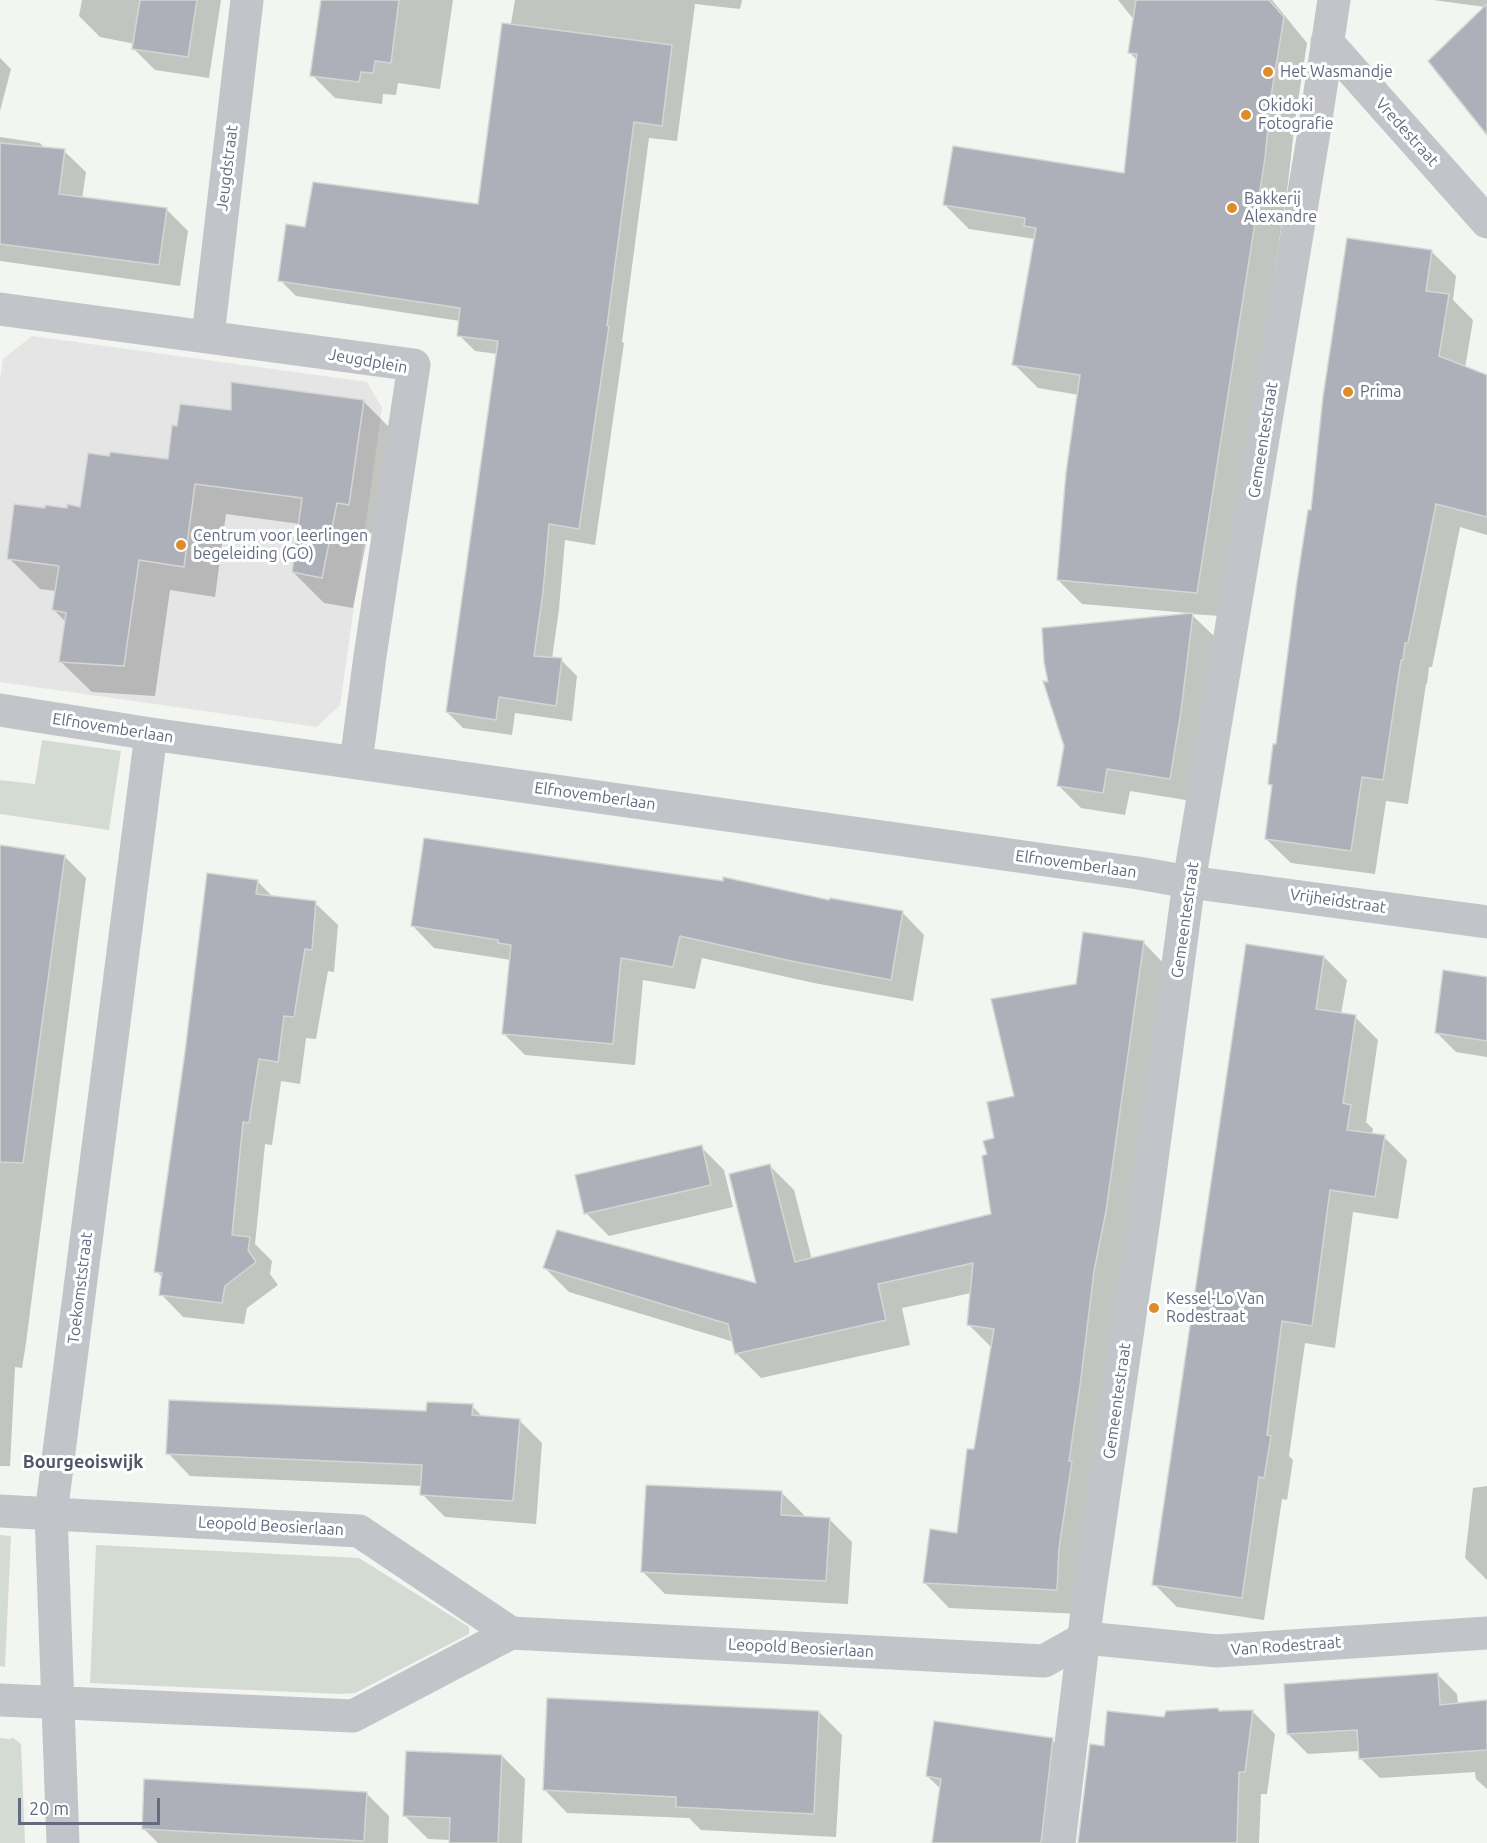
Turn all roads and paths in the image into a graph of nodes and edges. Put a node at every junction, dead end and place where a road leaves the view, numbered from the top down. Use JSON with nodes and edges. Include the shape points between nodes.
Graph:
{"nodes":[{"id":1,"x":247,"y":0,"type":"edge"},
{"id":2,"x":1334,"y":0,"type":"edge"},
{"id":3,"x":1327,"y":42,"type":"junction"},
{"id":4,"x":1487,"y":222,"type":"edge"},
{"id":5,"x":0,"y":309,"type":"edge"},
{"id":6,"x":208,"y":336,"type":"junction"},
{"id":7,"x":0,"y":710,"type":"edge"},
{"id":8,"x":151,"y":734,"type":"junction"},
{"id":9,"x":356,"y":762,"type":"junction"},
{"id":10,"x":1189,"y":882,"type":"junction"},
{"id":11,"x":1487,"y":922,"type":"edge"},
{"id":12,"x":0,"y":1511,"type":"edge"},
{"id":13,"x":51,"y":1514,"type":"junction"},
{"id":14,"x":511,"y":1633,"type":"junction"},
{"id":15,"x":1487,"y":1633,"type":"edge"},
{"id":16,"x":1084,"y":1638,"type":"junction"},
{"id":17,"x":0,"y":1700,"type":"edge"},
{"id":18,"x":58,"y":1703,"type":"junction"},
{"id":19,"x":63,"y":1843,"type":"edge"},
{"id":20,"x":1059,"y":1843,"type":"edge"}],
"edges":[{"from":1,"to":6,"type":"street","name":"Jeugdstraat"},
{"from":2,"to":3,"type":"street","name":"Gemeentestraat"},
{"from":3,"to":4,"type":"street","name":"Vredestraat"},
{"from":3,"to":10,"type":"street","name":"Gemeentestraat"},
{"from":5,"to":6,"type":"street","name":"Jeugdplein"},
{"from":6,"to":9,"type":"street","name":"Jeugdplein","via":[[414,365]]},
{"from":7,"to":8,"type":"street","name":"Elfnovemberlaan"},
{"from":8,"to":9,"type":"street","name":"Elfnovemberlaan"},
{"from":8,"to":13,"type":"street","name":"Toekomststraat"},
{"from":9,"to":10,"type":"street","name":"Elfnovemberlaan"},
{"from":10,"to":11,"type":"street","name":"Vrijheidstraat"},
{"from":10,"to":16,"type":"street","name":"Gemeentestraat"},
{"from":12,"to":13,"type":"street","name":"Leopold Beosierlaan"},
{"from":13,"to":14,"type":"street","name":"Leopold Beosierlaan","via":[[359,1531]]},
{"from":13,"to":18,"type":"street","name":"Toekomststraat"},
{"from":14,"to":16,"type":"street","name":"Leopold Beosierlaan","via":[[1044,1661]]},
{"from":14,"to":18,"type":"street","via":[[353,1716]]},
{"from":15,"to":16,"type":"street","name":"Van Rodestraat","via":[[1217,1651]]},
{"from":16,"to":20,"type":"street","name":"Gemeentestraat"},
{"from":17,"to":18,"type":"street"},
{"from":18,"to":19,"type":"street","name":"Toekomststraat"}]}
